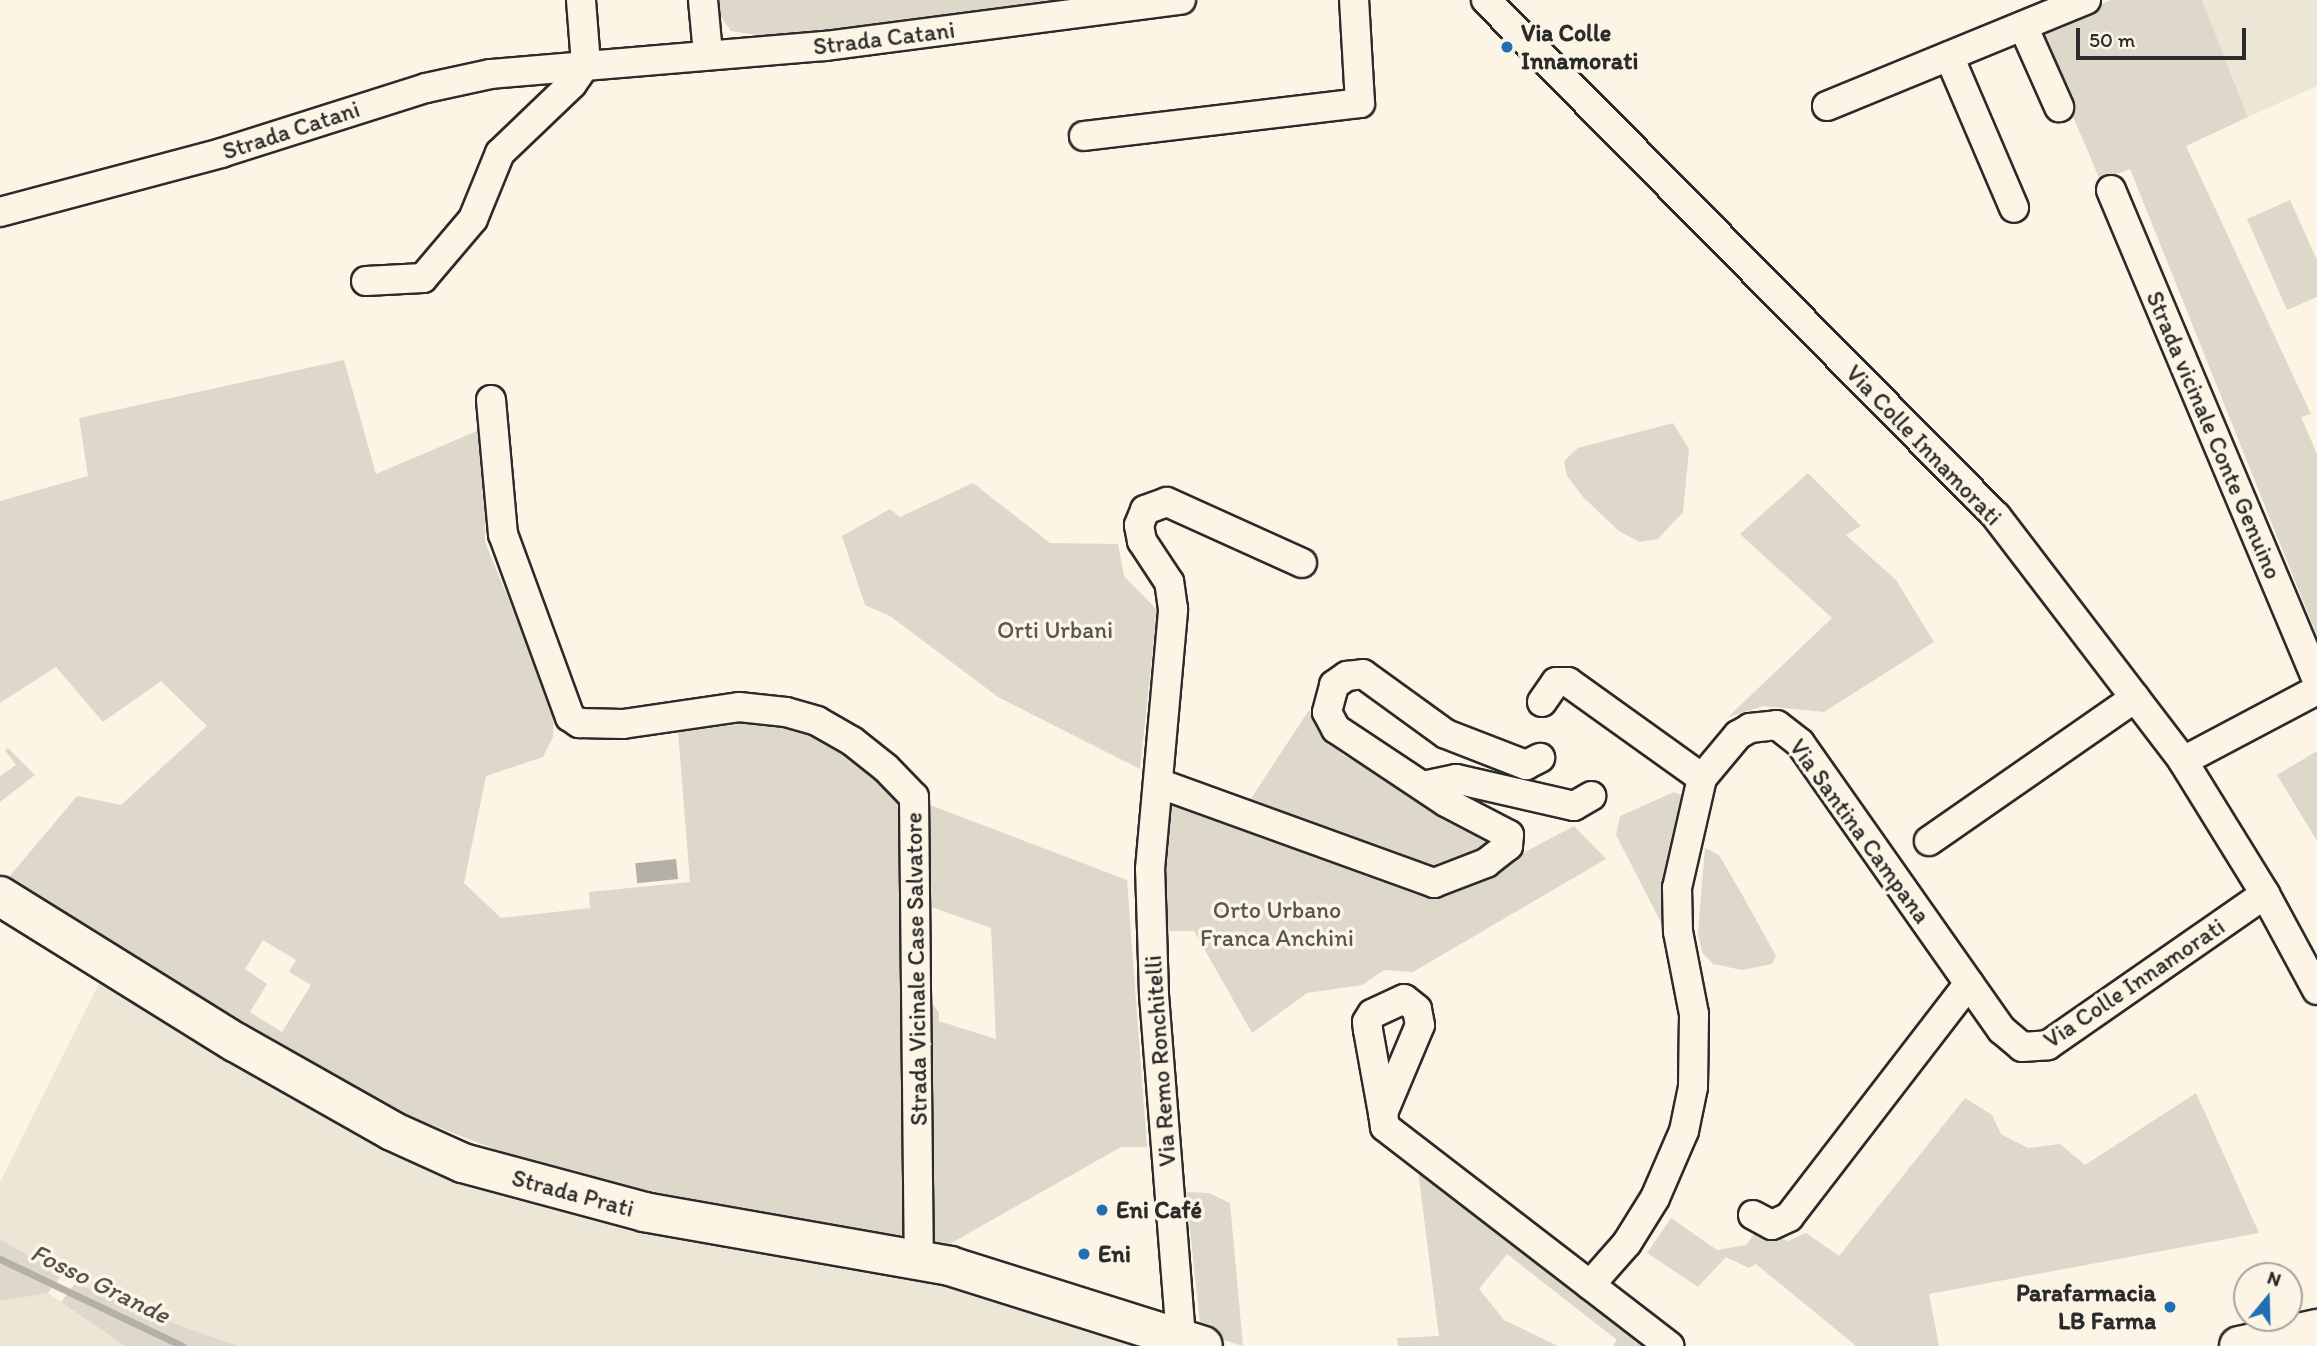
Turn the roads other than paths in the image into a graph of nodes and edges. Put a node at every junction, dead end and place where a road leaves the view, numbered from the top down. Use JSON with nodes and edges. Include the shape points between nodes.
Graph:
{"nodes":[{"id":1,"x":581,"y":0,"type":"edge"},
{"id":2,"x":704,"y":0,"type":"edge"},
{"id":3,"x":1181,"y":0,"type":"edge"},
{"id":4,"x":1354,"y":0,"type":"edge"},
{"id":5,"x":1486,"y":0,"type":"edge"},
{"id":6,"x":2086,"y":0,"type":"edge"},
{"id":7,"x":2023,"y":26,"type":"junction"},
{"id":8,"x":708,"y":54,"type":"junction"},
{"id":9,"x":1949,"y":56,"type":"junction"},
{"id":10,"x":586,"y":64,"type":"junction"},
{"id":11,"x":1827,"y":106,"type":"dead end"},
{"id":12,"x":2059,"y":107,"type":"dead end"},
{"id":13,"x":1084,"y":136,"type":"dead end"},
{"id":14,"x":2111,"y":190,"type":"dead end"},
{"id":15,"x":2014,"y":208,"type":"dead end"},
{"id":16,"x":0,"y":212,"type":"edge"},
{"id":17,"x":366,"y":281,"type":"dead end"},
{"id":18,"x":491,"y":400,"type":"dead end"},
{"id":19,"x":1302,"y":563,"type":"dead end"},
{"id":20,"x":2317,"y":680,"type":"edge"},
{"id":21,"x":2317,"y":690,"type":"edge"},
{"id":22,"x":2135,"y":698,"type":"junction"},
{"id":23,"x":1542,"y":702,"type":"dead end"},
{"id":24,"x":1540,"y":758,"type":"dead end"},
{"id":25,"x":2183,"y":761,"type":"junction"},
{"id":26,"x":1702,"y":778,"type":"junction"},
{"id":27,"x":1158,"y":783,"type":"junction"},
{"id":28,"x":1423,"y":786,"type":"junction"},
{"id":29,"x":1591,"y":796,"type":"dead end"},
{"id":30,"x":1929,"y":841,"type":"dead end"},
{"id":31,"x":2265,"y":894,"type":"junction"},
{"id":32,"x":0,"y":896,"type":"edge"},
{"id":33,"x":1969,"y":982,"type":"junction"},
{"id":34,"x":2317,"y":989,"type":"edge"},
{"id":35,"x":2002,"y":1030,"type":"joint"},
{"id":36,"x":1382,"y":1113,"type":"dead end"},
{"id":37,"x":1753,"y":1216,"type":"dead end"},
{"id":38,"x":919,"y":1259,"type":"junction"},
{"id":39,"x":1590,"y":1286,"type":"junction"},
{"id":40,"x":2317,"y":1329,"type":"edge"},
{"id":41,"x":1192,"y":1342,"type":"edge"},
{"id":42,"x":1669,"y":1346,"type":"edge"},
{"id":43,"x":2239,"y":1346,"type":"edge"}],
"edges":[{"from":1,"to":10,"type":"street"},
{"from":2,"to":8,"type":"street"},
{"from":3,"to":8,"type":"street","name":"Strada Catani","via":[[825,46]]},
{"from":4,"to":13,"type":"street","via":[[1360,103]]},
{"from":5,"to":22,"type":"street","name":"Via Colle Innamorati","via":[[1996,516]]},
{"from":6,"to":7,"type":"street"},
{"from":7,"to":9,"type":"street"},
{"from":7,"to":12,"type":"street"},
{"from":8,"to":10,"type":"street","name":"Strada Catani"},
{"from":9,"to":11,"type":"street"},
{"from":9,"to":15,"type":"street"},
{"from":10,"to":16,"type":"street","name":"Strada Catani","via":[[437,85],[221,153]]},
{"from":10,"to":17,"type":"street","via":[[572,84],[500,153],[473,219],[423,278]]},
{"from":14,"to":20,"type":"street","name":"Strada vicinale Conte Genuino"},
{"from":18,"to":38,"type":"street","name":"Strada Vicinale Case Salvatore","via":[[503,534],[570,717],[579,723],[622,724],[739,707],[786,712],[817,720],[852,741],[914,797]]},
{"from":19,"to":27,"type":"street","name":"Via Remo Ronchitelli","via":[[1175,505],[1159,502],[1145,510],[1139,533],[1169,582],[1173,608]]},
{"from":21,"to":25,"type":"street"},
{"from":22,"to":25,"type":"street","name":"Via Colle Innamorati"},
{"from":22,"to":30,"type":"street"},
{"from":23,"to":26,"type":"street","via":[[1556,682],[1568,682]]},
{"from":24,"to":28,"type":"street","via":[[1526,765],[1446,733],[1372,677],[1355,674],[1340,680],[1327,702],[1332,724]]},
{"from":25,"to":31,"type":"street","name":"Via Colle Innamorati"},
{"from":26,"to":33,"type":"street","name":"Via Santina Campana","via":[[1725,747],[1750,728],[1776,726],[1790,733]]},
{"from":26,"to":39,"type":"street","name":"Via Santina Campana","via":[[1677,888],[1678,932],[1694,1014],[1693,1087],[1684,1131],[1655,1198],[1627,1243]]},
{"from":27,"to":28,"type":"street","via":[[1422,881],[1446,881],[1508,846],[1510,835]]},
{"from":27,"to":41,"type":"street","name":"Via Remo Ronchitelli","via":[[1150,869],[1154,994]]},
{"from":28,"to":29,"type":"street","via":[[1456,779],[1574,806]]},
{"from":31,"to":34,"type":"street","name":"Via Colle Innamorati"},
{"from":31,"to":35,"type":"street","name":"Via Colle Innamorati","via":[[2048,1045],[2022,1047]]},
{"from":32,"to":38,"type":"street","name":"Strada Prati","via":[[235,1042],[392,1131],[463,1163],[645,1212]]},
{"from":33,"to":35,"type":"street","name":"Via Santina Campana"},
{"from":33,"to":37,"type":"street","via":[[1789,1217],[1772,1225]]},
{"from":36,"to":39,"type":"street","via":[[1385,1127]]},
{"from":38,"to":41,"type":"street","name":"Strada Prati"},
{"from":39,"to":42,"type":"street"},
{"from":40,"to":43,"type":"street"}]}
